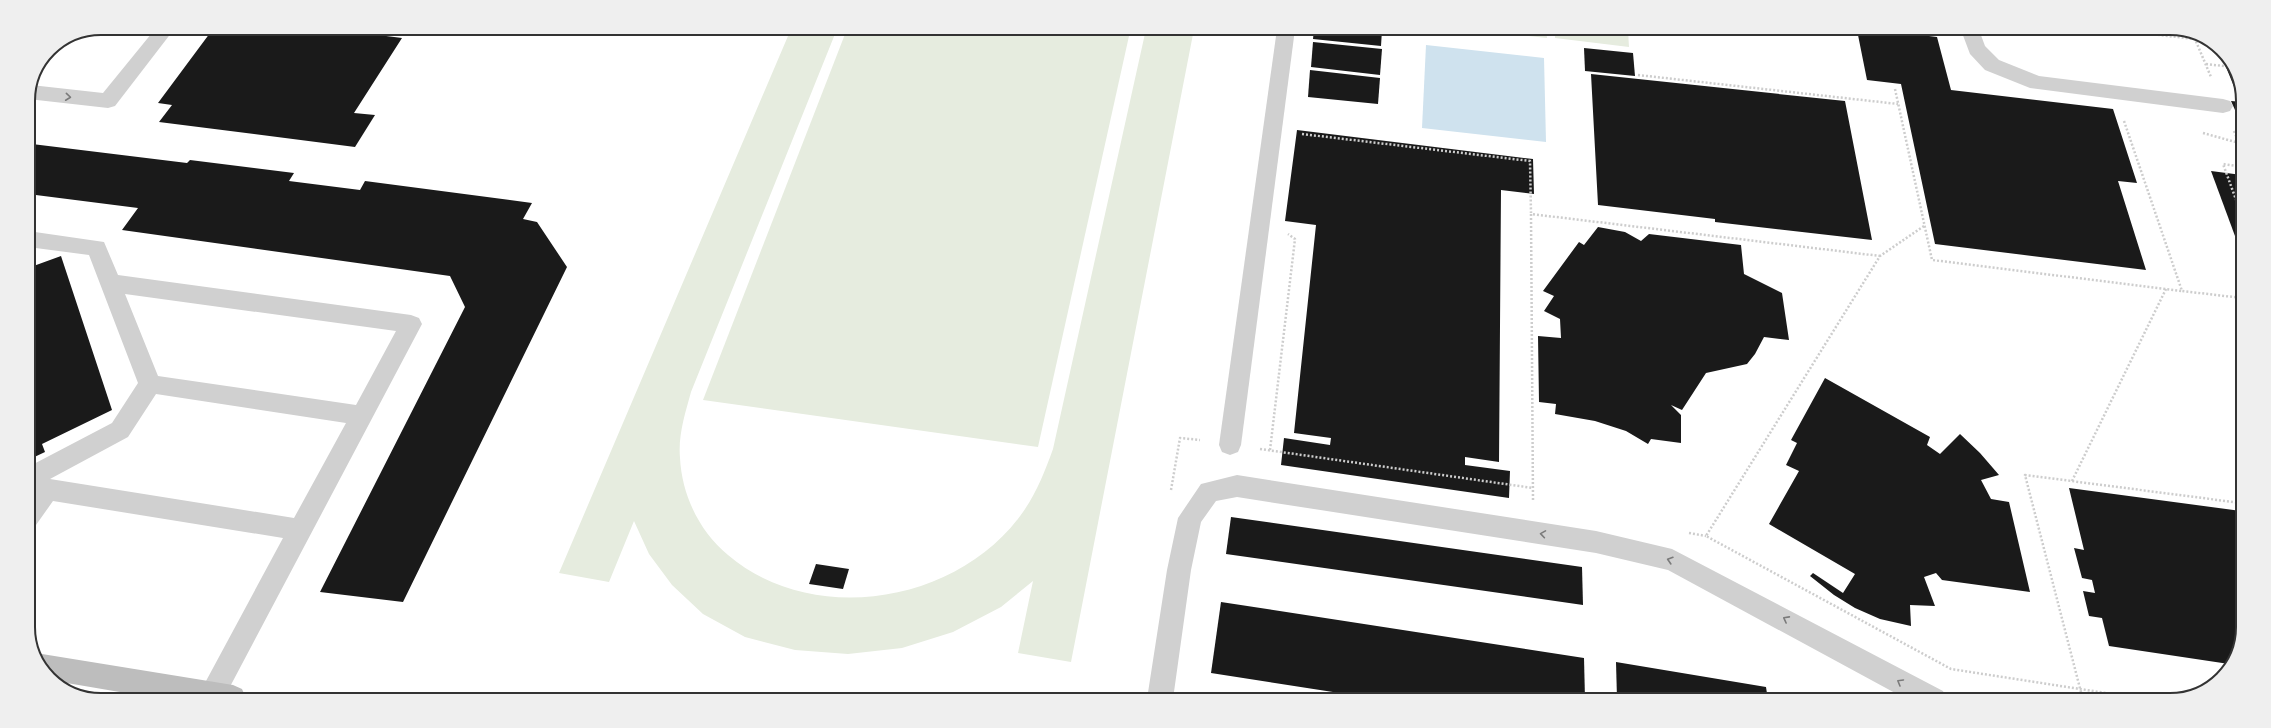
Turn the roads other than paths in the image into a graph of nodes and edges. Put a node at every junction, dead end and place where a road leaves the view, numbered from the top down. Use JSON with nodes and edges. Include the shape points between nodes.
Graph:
{"nodes":[{"id":1,"x":160,"y":35,"type":"edge"},
{"id":2,"x":1285,"y":35,"type":"edge"},
{"id":3,"x":1972,"y":35,"type":"edge"},
{"id":4,"x":36,"y":93,"type":"edge"},
{"id":5,"x":2223,"y":106,"type":"dead end"},
{"id":6,"x":35,"y":239,"type":"edge"},
{"id":7,"x":111,"y":283,"type":"junction"},
{"id":8,"x":150,"y":384,"type":"junction"},
{"id":9,"x":362,"y":416,"type":"junction"},
{"id":10,"x":1230,"y":445,"type":"dead end"},
{"id":11,"x":35,"y":484,"type":"edge"},
{"id":12,"x":35,"y":485,"type":"edge"},
{"id":13,"x":301,"y":530,"type":"junction"},
{"id":14,"x":48,"y":667,"type":"edge"},
{"id":15,"x":205,"y":693,"type":"edge"},
{"id":16,"x":224,"y":693,"type":"edge"},
{"id":17,"x":1160,"y":693,"type":"edge"},
{"id":18,"x":1921,"y":693,"type":"edge"}],
"edges":[{"from":4,"to":1,"type":"lane","one_way":true,"via":[[108,101]]},
{"from":2,"to":10,"type":"lane"},
{"from":3,"to":5,"type":"lane","via":[[1977,49],[1992,65],[2037,83]]},
{"from":6,"to":7,"type":"lane","via":[[97,248]]},
{"from":7,"to":8,"type":"lane"},
{"from":7,"to":9,"type":"lane","via":[[411,324]]},
{"from":8,"to":9,"type":"lane"},
{"from":8,"to":11,"type":"lane","via":[[120,430]]},
{"from":9,"to":13,"type":"lane"},
{"from":12,"to":13,"type":"lane"},
{"from":13,"to":16,"type":"lane"},
{"from":14,"to":15,"type":"main road"},
{"from":18,"to":17,"type":"lane","one_way":true,"via":[[1672,560],[1596,542],[1237,486],[1209,492],[1190,518],[1179,570]]}]}
